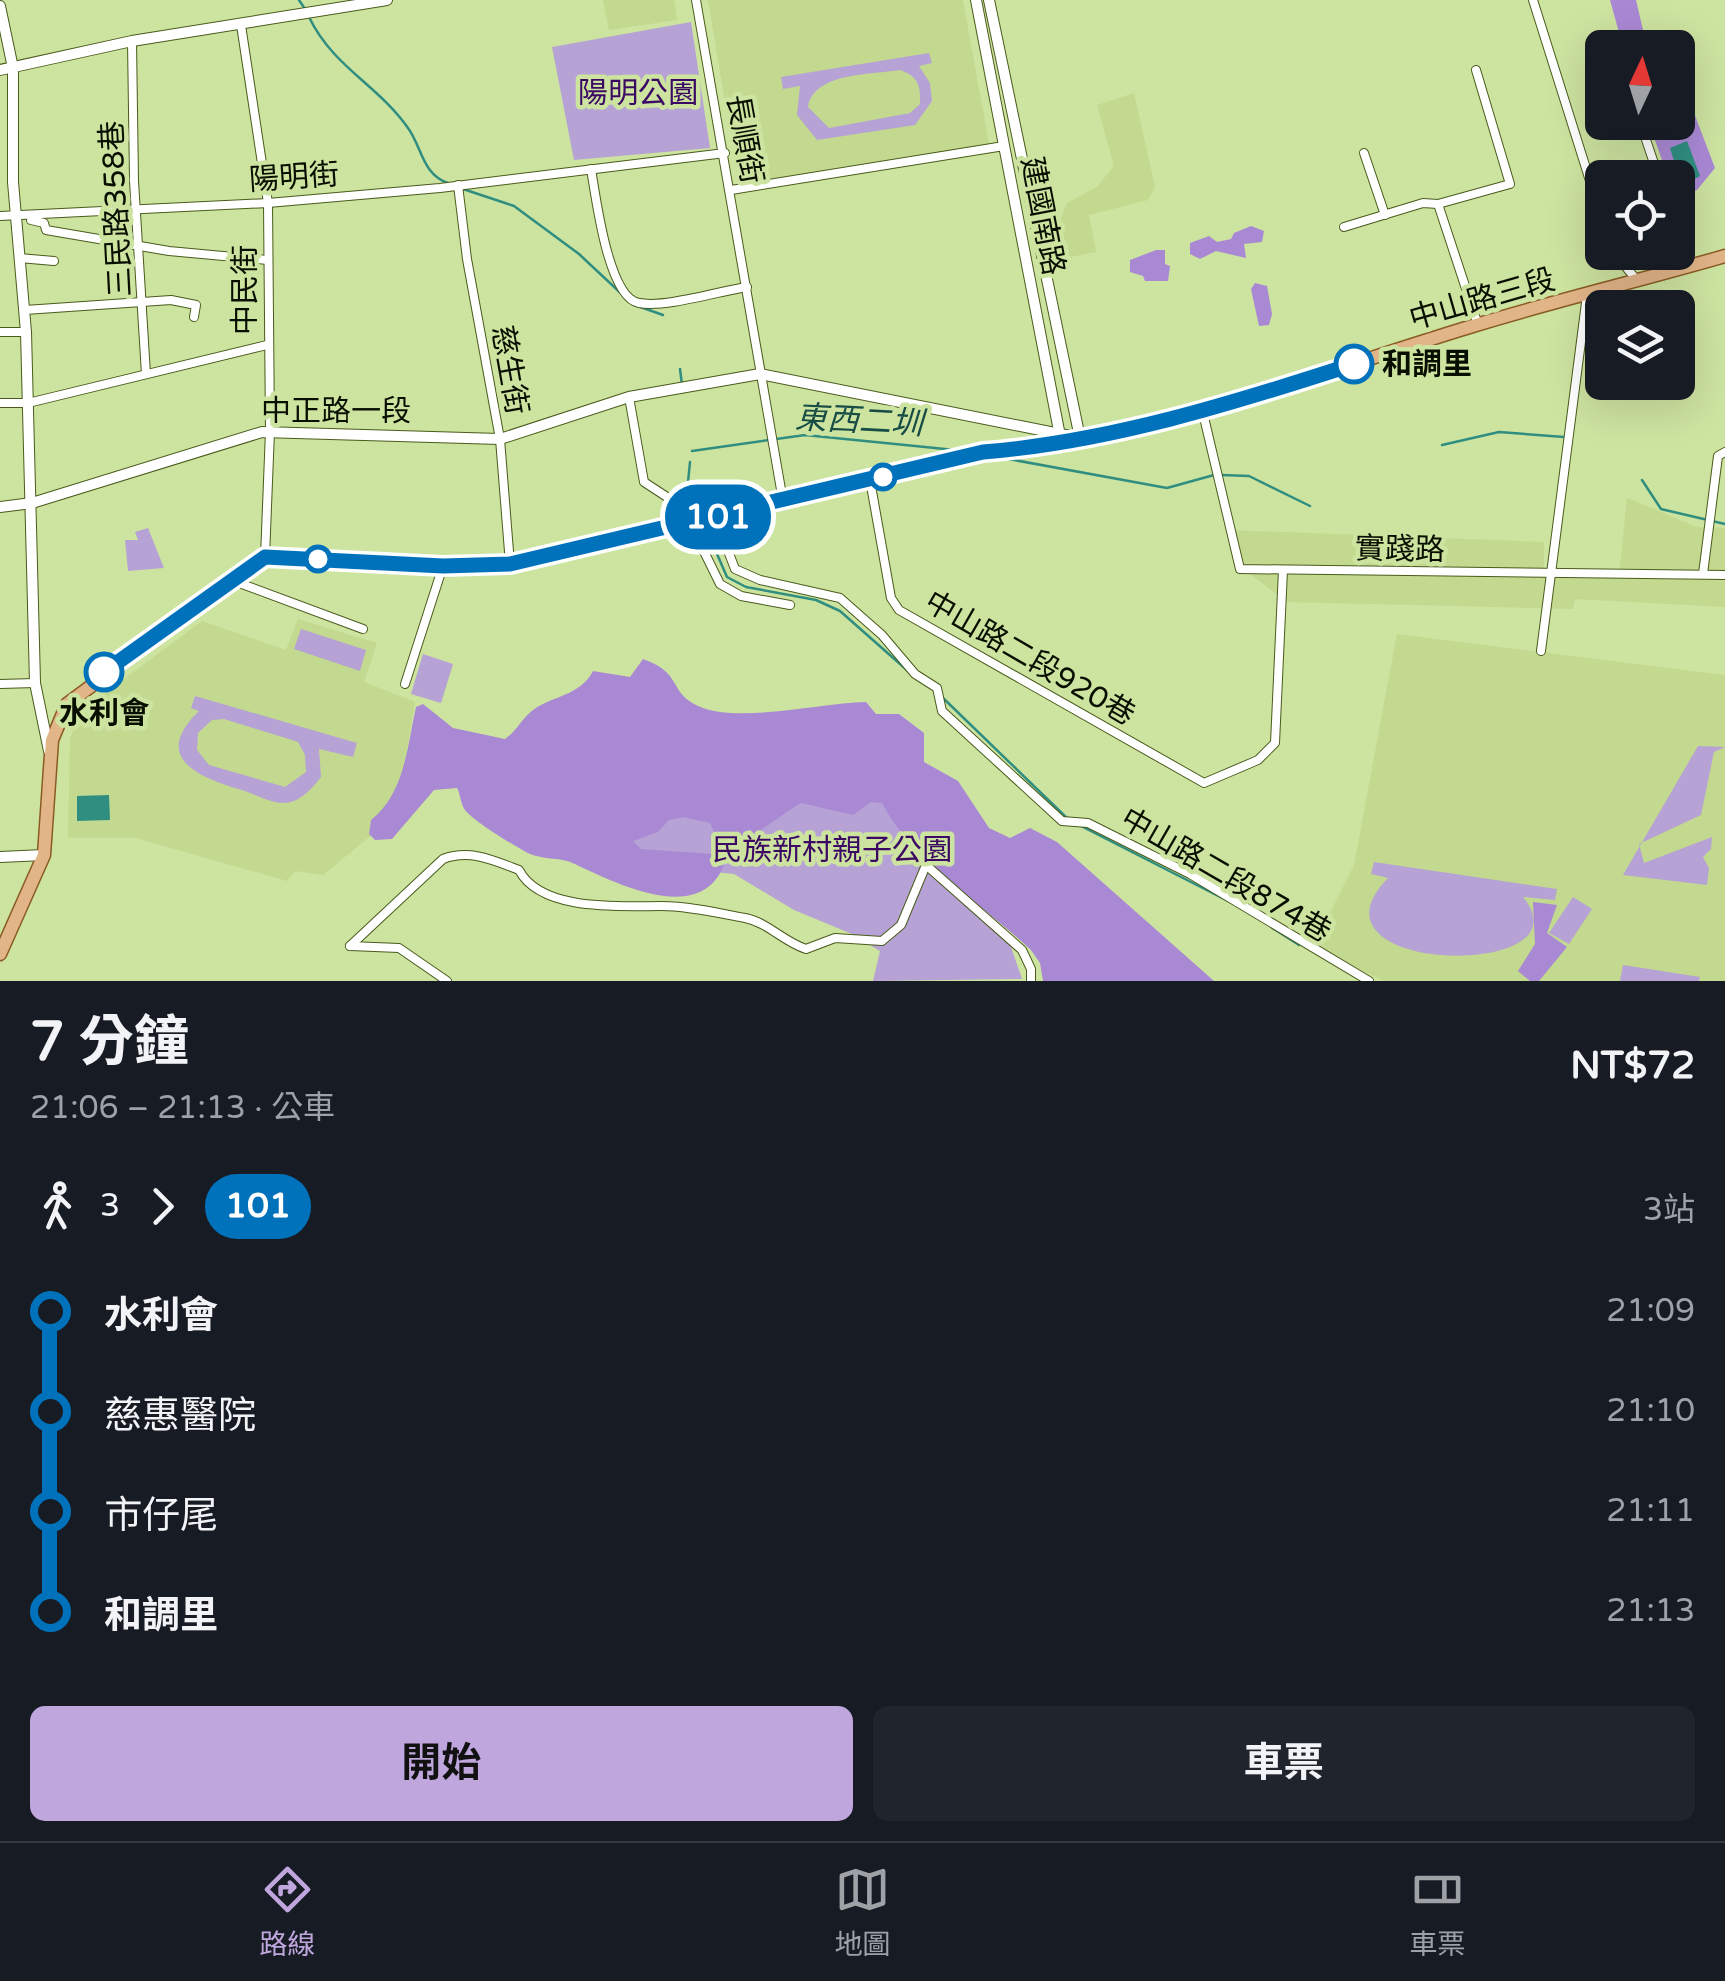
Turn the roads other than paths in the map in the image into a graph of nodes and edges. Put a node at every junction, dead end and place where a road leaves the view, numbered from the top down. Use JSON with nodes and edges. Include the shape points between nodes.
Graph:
{"nodes":[{"id":1,"x":387,"y":0,"type":"edge"},
{"id":2,"x":696,"y":0,"type":"edge"},
{"id":3,"x":976,"y":0,"type":"edge"},
{"id":4,"x":989,"y":0,"type":"edge"},
{"id":5,"x":1533,"y":0,"type":"edge"},
{"id":6,"x":0,"y":6,"type":"edge"},
{"id":7,"x":242,"y":26,"type":"junction"},
{"id":8,"x":132,"y":41,"type":"junction"},
{"id":9,"x":13,"y":68,"type":"junction"},
{"id":10,"x":0,"y":70,"type":"edge"},
{"id":11,"x":1476,"y":70,"type":"dead end"},
{"id":12,"x":1004,"y":146,"type":"junction"},
{"id":13,"x":725,"y":153,"type":"junction"},
{"id":14,"x":1364,"y":154,"type":"dead end"},
{"id":15,"x":1585,"y":165,"type":"edge"},
{"id":16,"x":591,"y":168,"type":"junction"},
{"id":17,"x":458,"y":185,"type":"junction"},
{"id":18,"x":730,"y":190,"type":"junction"},
{"id":19,"x":268,"y":203,"type":"junction"},
{"id":20,"x":1438,"y":204,"type":"junction"},
{"id":21,"x":137,"y":211,"type":"junction"},
{"id":22,"x":1385,"y":215,"type":"junction"},
{"id":23,"x":0,"y":216,"type":"edge"},
{"id":24,"x":16,"y":217,"type":"junction"},
{"id":25,"x":1344,"y":226,"type":"dead end"},
{"id":26,"x":141,"y":244,"type":"junction"},
{"id":27,"x":1725,"y":256,"type":"edge"},
{"id":28,"x":20,"y":258,"type":"junction"},
{"id":29,"x":268,"y":260,"type":"junction"},
{"id":30,"x":54,"y":261,"type":"dead end"},
{"id":31,"x":1695,"y":264,"type":"edge"},
{"id":32,"x":1629,"y":270,"type":"edge"},
{"id":33,"x":1675,"y":270,"type":"edge"},
{"id":34,"x":1638,"y":281,"type":"junction"},
{"id":35,"x":748,"y":286,"type":"junction"},
{"id":36,"x":1605,"y":290,"type":"edge"},
{"id":37,"x":1585,"y":296,"type":"edge"},
{"id":38,"x":144,"y":302,"type":"junction"},
{"id":39,"x":25,"y":310,"type":"junction"},
{"id":40,"x":1585,"y":312,"type":"edge"},
{"id":41,"x":194,"y":316,"type":"dead end"},
{"id":42,"x":1478,"y":324,"type":"junction"},
{"id":43,"x":0,"y":332,"type":"edge"},
{"id":44,"x":26,"y":332,"type":"junction"},
{"id":45,"x":267,"y":345,"type":"junction"},
{"id":46,"x":146,"y":374,"type":"junction"},
{"id":47,"x":760,"y":374,"type":"junction"},
{"id":48,"x":630,"y":398,"type":"junction"},
{"id":49,"x":28,"y":402,"type":"junction"},
{"id":50,"x":0,"y":403,"type":"edge"},
{"id":51,"x":1202,"y":409,"type":"junction"},
{"id":52,"x":270,"y":431,"type":"junction"},
{"id":53,"x":1060,"y":437,"type":"junction"},
{"id":54,"x":1080,"y":438,"type":"junction"},
{"id":55,"x":500,"y":439,"type":"junction"},
{"id":56,"x":1722,"y":453,"type":"edge"},
{"id":57,"x":870,"y":480,"type":"junction"},
{"id":58,"x":783,"y":500,"type":"junction"},
{"id":59,"x":32,"y":503,"type":"junction"},
{"id":60,"x":0,"y":507,"type":"edge"},
{"id":61,"x":703,"y":520,"type":"junction"},
{"id":62,"x":265,"y":557,"type":"junction"},
{"id":63,"x":730,"y":558,"type":"junction"},
{"id":64,"x":510,"y":564,"type":"junction"},
{"id":65,"x":710,"y":565,"type":"junction"},
{"id":66,"x":443,"y":566,"type":"junction"},
{"id":67,"x":1284,"y":570,"type":"junction"},
{"id":68,"x":1549,"y":572,"type":"junction"},
{"id":69,"x":1703,"y":574,"type":"junction"},
{"id":70,"x":1725,"y":575,"type":"edge"},
{"id":71,"x":231,"y":580,"type":"junction"},
{"id":72,"x":790,"y":604,"type":"dead end"},
{"id":73,"x":364,"y":628,"type":"dead end"},
{"id":74,"x":1541,"y":651,"type":"dead end"},
{"id":75,"x":35,"y":683,"type":"junction"},
{"id":76,"x":0,"y":684,"type":"edge"},
{"id":77,"x":404,"y":684,"type":"dead end"},
{"id":78,"x":50,"y":756,"type":"junction"},
{"id":79,"x":44,"y":856,"type":"junction"},
{"id":80,"x":0,"y":857,"type":"edge"},
{"id":81,"x":0,"y":954,"type":"edge"},
{"id":82,"x":447,"y":981,"type":"edge"},
{"id":83,"x":1031,"y":981,"type":"edge"},
{"id":84,"x":1369,"y":981,"type":"edge"}],
"edges":[{"from":1,"to":7,"type":"street"},
{"from":2,"to":13,"type":"street","name":"長順街"},
{"from":3,"to":12,"type":"street","name":"建國南路"},
{"from":4,"to":54,"type":"street","name":"建國南路"},
{"from":5,"to":15,"type":"street"},
{"from":6,"to":9,"type":"street"},
{"from":7,"to":8,"type":"street"},
{"from":7,"to":19,"type":"street","name":"中民街"},
{"from":8,"to":9,"type":"street"},
{"from":8,"to":21,"type":"street","name":"三民路358巷"},
{"from":9,"to":10,"type":"street"},
{"from":9,"to":24,"type":"street"},
{"from":11,"to":20,"type":"street","via":[[1510,184]]},
{"from":12,"to":18,"type":"street"},
{"from":12,"to":53,"type":"street","name":"建國南路"},
{"from":13,"to":16,"type":"street","name":"陽明街"},
{"from":13,"to":18,"type":"street","name":"長順街"},
{"from":14,"to":22,"type":"street"},
{"from":16,"to":17,"type":"street","name":"陽明街"},
{"from":16,"to":35,"type":"street","via":[[619,288],[636,303]]},
{"from":17,"to":19,"type":"street","name":"陽明街"},
{"from":17,"to":55,"type":"street","name":"慈生街"},
{"from":18,"to":35,"type":"street","name":"長順街"},
{"from":19,"to":21,"type":"street","name":"陽明街"},
{"from":19,"to":29,"type":"street","name":"中民街"},
{"from":20,"to":22,"type":"street","via":[[1423,202]]},
{"from":20,"to":42,"type":"street"},
{"from":21,"to":24,"type":"street","name":"陽明街"},
{"from":21,"to":26,"type":"street","name":"三民路358巷"},
{"from":22,"to":25,"type":"street"},
{"from":23,"to":24,"type":"street","name":"陽明街"},
{"from":24,"to":26,"type":"street","via":[[44,222],[46,230]]},
{"from":24,"to":28,"type":"street"},
{"from":26,"to":29,"type":"street"},
{"from":26,"to":38,"type":"street","name":"三民路358巷"},
{"from":27,"to":31,"type":"main road","name":"中山路三段"},
{"from":28,"to":30,"type":"street"},
{"from":28,"to":39,"type":"street"},
{"from":29,"to":45,"type":"street","name":"中民街"},
{"from":32,"to":34,"type":"street"},
{"from":33,"to":34,"type":"main road","name":"中山路三段"},
{"from":34,"to":36,"type":"main road","name":"中山路三段"},
{"from":35,"to":47,"type":"street","name":"長順街"},
{"from":37,"to":42,"type":"main road","name":"中山路三段"},
{"from":38,"to":39,"type":"street"},
{"from":38,"to":41,"type":"street","via":[[196,306]]},
{"from":38,"to":46,"type":"street","name":"三民路358巷"},
{"from":39,"to":44,"type":"street"},
{"from":40,"to":68,"type":"street"},
{"from":42,"to":51,"type":"main road","name":"中山路三段"},
{"from":43,"to":44,"type":"street"},
{"from":44,"to":49,"type":"street"},
{"from":45,"to":46,"type":"street"},
{"from":45,"to":52,"type":"street","name":"中民街"},
{"from":46,"to":49,"type":"street"},
{"from":47,"to":48,"type":"street","name":"中正路一段"},
{"from":47,"to":53,"type":"street"},
{"from":47,"to":58,"type":"street","name":"長順街"},
{"from":48,"to":55,"type":"street","name":"中正路一段"},
{"from":48,"to":61,"type":"street","via":[[644,482]]},
{"from":49,"to":50,"type":"street"},
{"from":49,"to":59,"type":"street"},
{"from":51,"to":54,"type":"main road","name":"中山路三段"},
{"from":51,"to":67,"type":"street","name":"實踐路","via":[[1240,569]]},
{"from":52,"to":55,"type":"street","name":"中正路一段"},
{"from":52,"to":59,"type":"street","name":"中正路一段"},
{"from":52,"to":62,"type":"street","name":"中民街"},
{"from":53,"to":54,"type":"main road","name":"中山路三段"},
{"from":53,"to":57,"type":"main road","name":"中山路三段"},
{"from":55,"to":64,"type":"street","name":"慈生街"},
{"from":56,"to":69,"type":"street"},
{"from":57,"to":58,"type":"main road","name":"中山路三段"},
{"from":57,"to":67,"type":"street","name":"中山路二段920巷","via":[[891,598],[900,610],[1204,784],[1258,760],[1275,743]]},
{"from":58,"to":61,"type":"main road","name":"中山路三段"},
{"from":59,"to":60,"type":"street","name":"中正路一段"},
{"from":59,"to":75,"type":"street"},
{"from":61,"to":63,"type":"street"},
{"from":61,"to":64,"type":"main road","name":"中山路三段"},
{"from":61,"to":65,"type":"street"},
{"from":62,"to":66,"type":"main road","name":"中山路三段"},
{"from":62,"to":71,"type":"main road"},
{"from":63,"to":65,"type":"street"},
{"from":63,"to":84,"type":"street","name":"中山路二段874巷","via":[[746,576],[840,598],[1068,824],[1084,823],[1190,874]]},
{"from":64,"to":66,"type":"main road","name":"中山路三段"},
{"from":65,"to":72,"type":"street","via":[[720,584],[740,596]]},
{"from":66,"to":77,"type":"street"},
{"from":67,"to":68,"type":"street","name":"實踐路"},
{"from":68,"to":69,"type":"street","name":"實踐路"},
{"from":68,"to":74,"type":"street"},
{"from":69,"to":70,"type":"street","name":"實踐路"},
{"from":71,"to":73,"type":"street"},
{"from":71,"to":78,"type":"main road","via":[[80,690],[58,720]]},
{"from":75,"to":76,"type":"street"},
{"from":75,"to":78,"type":"street"},
{"from":78,"to":79,"type":"main road"},
{"from":79,"to":80,"type":"street"},
{"from":79,"to":81,"type":"main road"},
{"from":82,"to":83,"type":"street","via":[[399,948],[350,946],[443,859],[480,855],[519,870],[524,881],[560,898],[746,918],[806,949],[835,938],[882,941],[900,924],[926,865],[1022,950]]}]}
